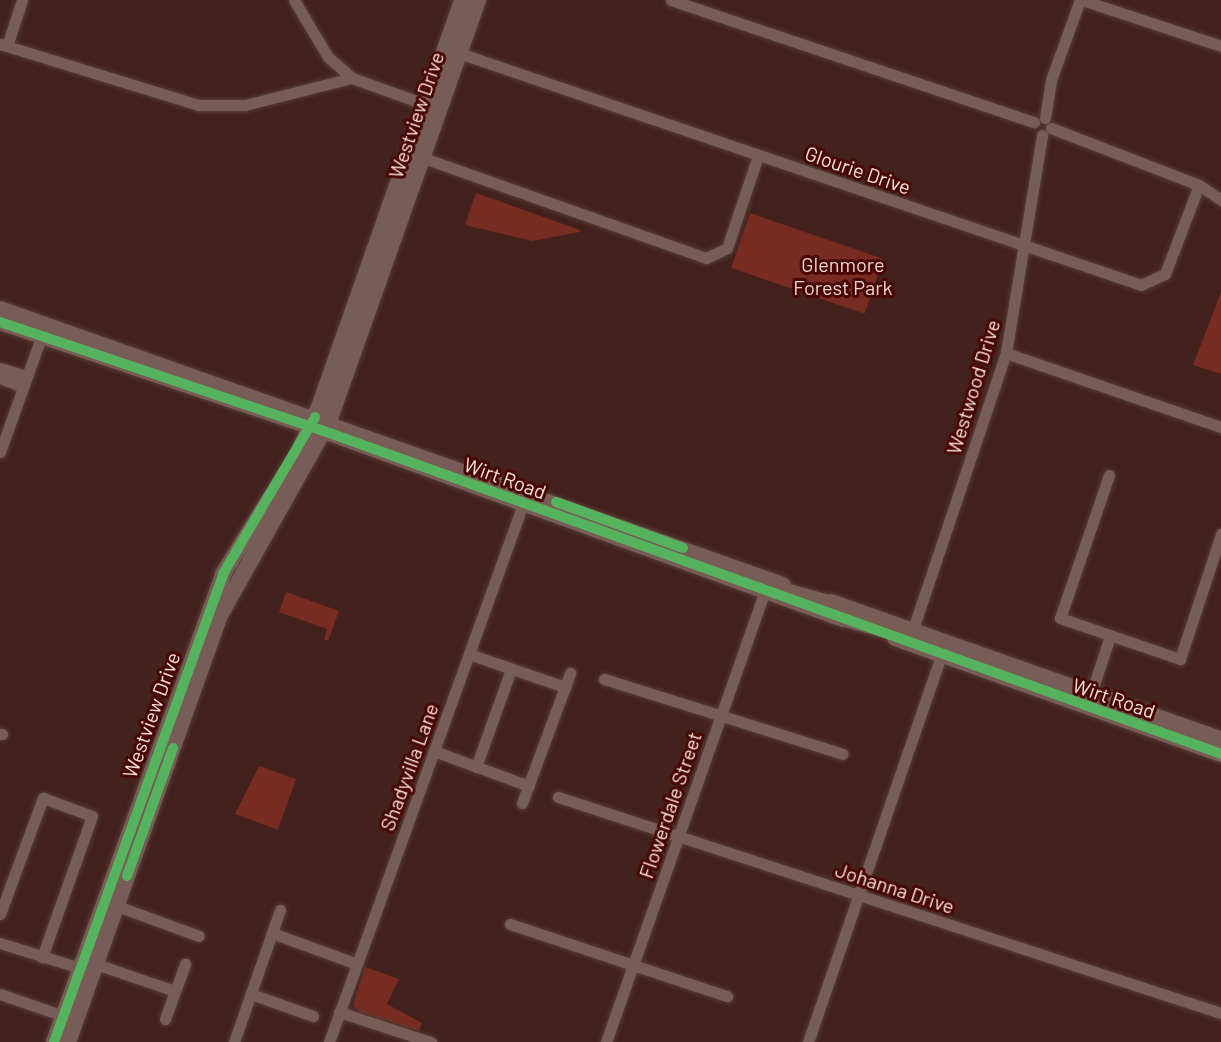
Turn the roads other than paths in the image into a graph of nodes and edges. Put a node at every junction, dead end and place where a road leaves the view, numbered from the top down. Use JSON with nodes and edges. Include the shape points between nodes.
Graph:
{"nodes":[{"id":1,"x":22,"y":0,"type":"edge"},
{"id":2,"x":294,"y":0,"type":"edge"},
{"id":3,"x":462,"y":0,"type":"edge"},
{"id":4,"x":478,"y":0,"type":"edge"},
{"id":5,"x":671,"y":0,"type":"edge"},
{"id":6,"x":1081,"y":0,"type":"edge"},
{"id":7,"x":4,"y":45,"type":"edge"},
{"id":8,"x":1221,"y":46,"type":"edge"},
{"id":9,"x":452,"y":51,"type":"junction"},
{"id":10,"x":352,"y":78,"type":"junction"},
{"id":11,"x":433,"y":107,"type":"junction"},
{"id":12,"x":1043,"y":126,"type":"junction"},
{"id":13,"x":415,"y":155,"type":"junction"},
{"id":14,"x":758,"y":156,"type":"junction"},
{"id":15,"x":1199,"y":185,"type":"junction"},
{"id":16,"x":1221,"y":200,"type":"edge"},
{"id":17,"x":1024,"y":246,"type":"junction"},
{"id":18,"x":0,"y":309,"type":"edge"},
{"id":19,"x":0,"y":322,"type":"edge"},
{"id":20,"x":43,"y":331,"type":"junction"},
{"id":21,"x":1006,"y":353,"type":"junction"},
{"id":22,"x":0,"y":368,"type":"edge"},
{"id":23,"x":0,"y":378,"type":"edge"},
{"id":24,"x":25,"y":382,"type":"junction"},
{"id":25,"x":320,"y":424,"type":"junction"},
{"id":26,"x":1221,"y":427,"type":"edge"},
{"id":27,"x":0,"y":452,"type":"edge"},
{"id":28,"x":1109,"y":475,"type":"dead end"},
{"id":29,"x":523,"y":504,"type":"junction"},
{"id":30,"x":1221,"y":534,"type":"edge"},
{"id":31,"x":767,"y":586,"type":"junction"},
{"id":32,"x":1110,"y":636,"type":"junction"},
{"id":33,"x":910,"y":637,"type":"junction"},
{"id":34,"x":942,"y":650,"type":"junction"},
{"id":35,"x":469,"y":654,"type":"junction"},
{"id":36,"x":511,"y":669,"type":"junction"},
{"id":37,"x":570,"y":673,"type":"dead end"},
{"id":38,"x":604,"y":679,"type":"dead end"},
{"id":39,"x":565,"y":687,"type":"junction"},
{"id":40,"x":1088,"y":701,"type":"junction"},
{"id":41,"x":721,"y":716,"type":"junction"},
{"id":42,"x":1221,"y":739,"type":"edge"},
{"id":43,"x":434,"y":751,"type":"junction"},
{"id":44,"x":843,"y":754,"type":"dead end"},
{"id":45,"x":1221,"y":754,"type":"edge"},
{"id":46,"x":476,"y":767,"type":"junction"},
{"id":47,"x":529,"y":786,"type":"junction"},
{"id":48,"x":558,"y":797,"type":"dead end"},
{"id":49,"x":522,"y":803,"type":"dead end"},
{"id":50,"x":678,"y":836,"type":"junction"},
{"id":51,"x":118,"y":882,"type":"junction"},
{"id":52,"x":857,"y":895,"type":"junction"},
{"id":53,"x":117,"y":906,"type":"junction"},
{"id":54,"x":280,"y":910,"type":"dead end"},
{"id":55,"x":0,"y":914,"type":"edge"},
{"id":56,"x":510,"y":924,"type":"dead end"},
{"id":57,"x":272,"y":933,"type":"junction"},
{"id":58,"x":199,"y":936,"type":"dead end"},
{"id":59,"x":0,"y":943,"type":"edge"},
{"id":60,"x":42,"y":957,"type":"junction"},
{"id":61,"x":185,"y":964,"type":"dead end"},
{"id":62,"x":357,"y":964,"type":"junction"},
{"id":63,"x":632,"y":965,"type":"junction"},
{"id":64,"x":88,"y":966,"type":"junction"},
{"id":65,"x":175,"y":991,"type":"junction"},
{"id":66,"x":0,"y":994,"type":"edge"},
{"id":67,"x":251,"y":994,"type":"junction"},
{"id":68,"x":727,"y":996,"type":"dead end"},
{"id":69,"x":339,"y":1012,"type":"junction"},
{"id":70,"x":1221,"y":1013,"type":"edge"},
{"id":71,"x":64,"y":1016,"type":"junction"},
{"id":72,"x":313,"y":1016,"type":"dead end"},
{"id":73,"x":165,"y":1019,"type":"dead end"},
{"id":74,"x":62,"y":1040,"type":"edge"},
{"id":75,"x":234,"y":1042,"type":"edge"},
{"id":76,"x":329,"y":1042,"type":"edge"},
{"id":77,"x":431,"y":1042,"type":"edge"},
{"id":78,"x":606,"y":1042,"type":"edge"},
{"id":79,"x":808,"y":1042,"type":"edge"}],
"edges":[{"from":1,"to":7,"type":"street"},
{"from":2,"to":10,"type":"street","via":[[328,57]]},
{"from":3,"to":9,"type":"main road","name":"Westview Drive"},
{"from":4,"to":9,"type":"main road","name":"Westview Drive"},
{"from":5,"to":12,"type":"street"},
{"from":6,"to":8,"type":"street"},
{"from":6,"to":12,"type":"street","name":"Westwood Drive","via":[[1051,80]]},
{"from":7,"to":10,"type":"street","via":[[198,105],[245,105]]},
{"from":9,"to":11,"type":"main road","name":"Westview Drive"},
{"from":9,"to":14,"type":"street","name":"Glourie Drive"},
{"from":10,"to":11,"type":"street"},
{"from":11,"to":13,"type":"main road","name":"Westview Drive"},
{"from":12,"to":15,"type":"street"},
{"from":12,"to":17,"type":"street","name":"Westwood Drive"},
{"from":13,"to":14,"type":"street","via":[[706,258],[727,248]]},
{"from":13,"to":25,"type":"main road","name":"Westview Drive"},
{"from":14,"to":17,"type":"street","name":"Glourie Drive"},
{"from":15,"to":16,"type":"street"},
{"from":15,"to":17,"type":"street","name":"Glourie Drive","via":[[1165,274],[1150,286]]},
{"from":17,"to":21,"type":"street","name":"Westwood Drive"},
{"from":18,"to":20,"type":"main road","name":"Wirt Road"},
{"from":19,"to":20,"type":"main road","name":"Wirt Road"},
{"from":20,"to":24,"type":"street"},
{"from":20,"to":25,"type":"main road","name":"Wirt Road"},
{"from":21,"to":26,"type":"street"},
{"from":21,"to":33,"type":"street","name":"Westwood Drive"},
{"from":22,"to":24,"type":"street"},
{"from":23,"to":24,"type":"street"},
{"from":24,"to":27,"type":"street"},
{"from":25,"to":29,"type":"main road","name":"Wirt Road"},
{"from":25,"to":31,"type":"main road","name":"Wirt Road"},
{"from":25,"to":51,"type":"main road","name":"Westview Drive","via":[[230,576]]},
{"from":28,"to":32,"type":"street","via":[[1060,618]]},
{"from":29,"to":31,"type":"main road","name":"Wirt Road"},
{"from":29,"to":35,"type":"street","name":"Shadyvilla Lane"},
{"from":30,"to":32,"type":"street","via":[[1180,659]]},
{"from":31,"to":33,"type":"main road","name":"Wirt Road"},
{"from":31,"to":41,"type":"street","name":"Flowerdale Street"},
{"from":32,"to":40,"type":"street"},
{"from":33,"to":34,"type":"main road","name":"Wirt Road"},
{"from":34,"to":40,"type":"main road","name":"Wirt Road"},
{"from":34,"to":52,"type":"street"},
{"from":35,"to":36,"type":"street"},
{"from":35,"to":43,"type":"street","name":"Shadyvilla Lane"},
{"from":36,"to":39,"type":"street"},
{"from":36,"to":46,"type":"street"},
{"from":37,"to":39,"type":"street"},
{"from":38,"to":41,"type":"street"},
{"from":39,"to":47,"type":"street"},
{"from":40,"to":42,"type":"main road","name":"Wirt Road"},
{"from":40,"to":45,"type":"main road","name":"Wirt Road"},
{"from":41,"to":44,"type":"street"},
{"from":41,"to":50,"type":"street","name":"Flowerdale Street"},
{"from":43,"to":46,"type":"street"},
{"from":43,"to":62,"type":"street","name":"Shadyvilla Lane"},
{"from":46,"to":47,"type":"street"},
{"from":47,"to":49,"type":"street"},
{"from":48,"to":50,"type":"street","name":"Johanna Drive"},
{"from":50,"to":52,"type":"street","name":"Johanna Drive"},
{"from":50,"to":63,"type":"street","name":"Flowerdale Street"},
{"from":51,"to":53,"type":"main road","name":"Westview Drive"},
{"from":51,"to":64,"type":"main road","name":"Westview Drive"},
{"from":52,"to":70,"type":"street","name":"Johanna Drive"},
{"from":52,"to":79,"type":"street"},
{"from":53,"to":58,"type":"street"},
{"from":53,"to":64,"type":"main road","name":"Westview Drive"},
{"from":54,"to":57,"type":"street"},
{"from":55,"to":60,"type":"street","via":[[43,798],[92,816]]},
{"from":56,"to":63,"type":"street"},
{"from":57,"to":62,"type":"street"},
{"from":57,"to":67,"type":"street"},
{"from":59,"to":60,"type":"street"},
{"from":60,"to":64,"type":"street"},
{"from":61,"to":65,"type":"street"},
{"from":62,"to":69,"type":"street","name":"Shadyvilla Lane"},
{"from":63,"to":68,"type":"street"},
{"from":63,"to":78,"type":"street","name":"Flowerdale Street"},
{"from":64,"to":65,"type":"street"},
{"from":64,"to":71,"type":"main road","name":"Westview Drive"},
{"from":64,"to":74,"type":"main road","name":"Westview Drive"},
{"from":65,"to":73,"type":"street"},
{"from":66,"to":71,"type":"street"},
{"from":67,"to":72,"type":"street"},
{"from":67,"to":75,"type":"street"},
{"from":69,"to":76,"type":"street","name":"Shadyvilla Lane"},
{"from":69,"to":77,"type":"street"},
{"from":71,"to":74,"type":"main road","name":"Westview Drive"}]}
